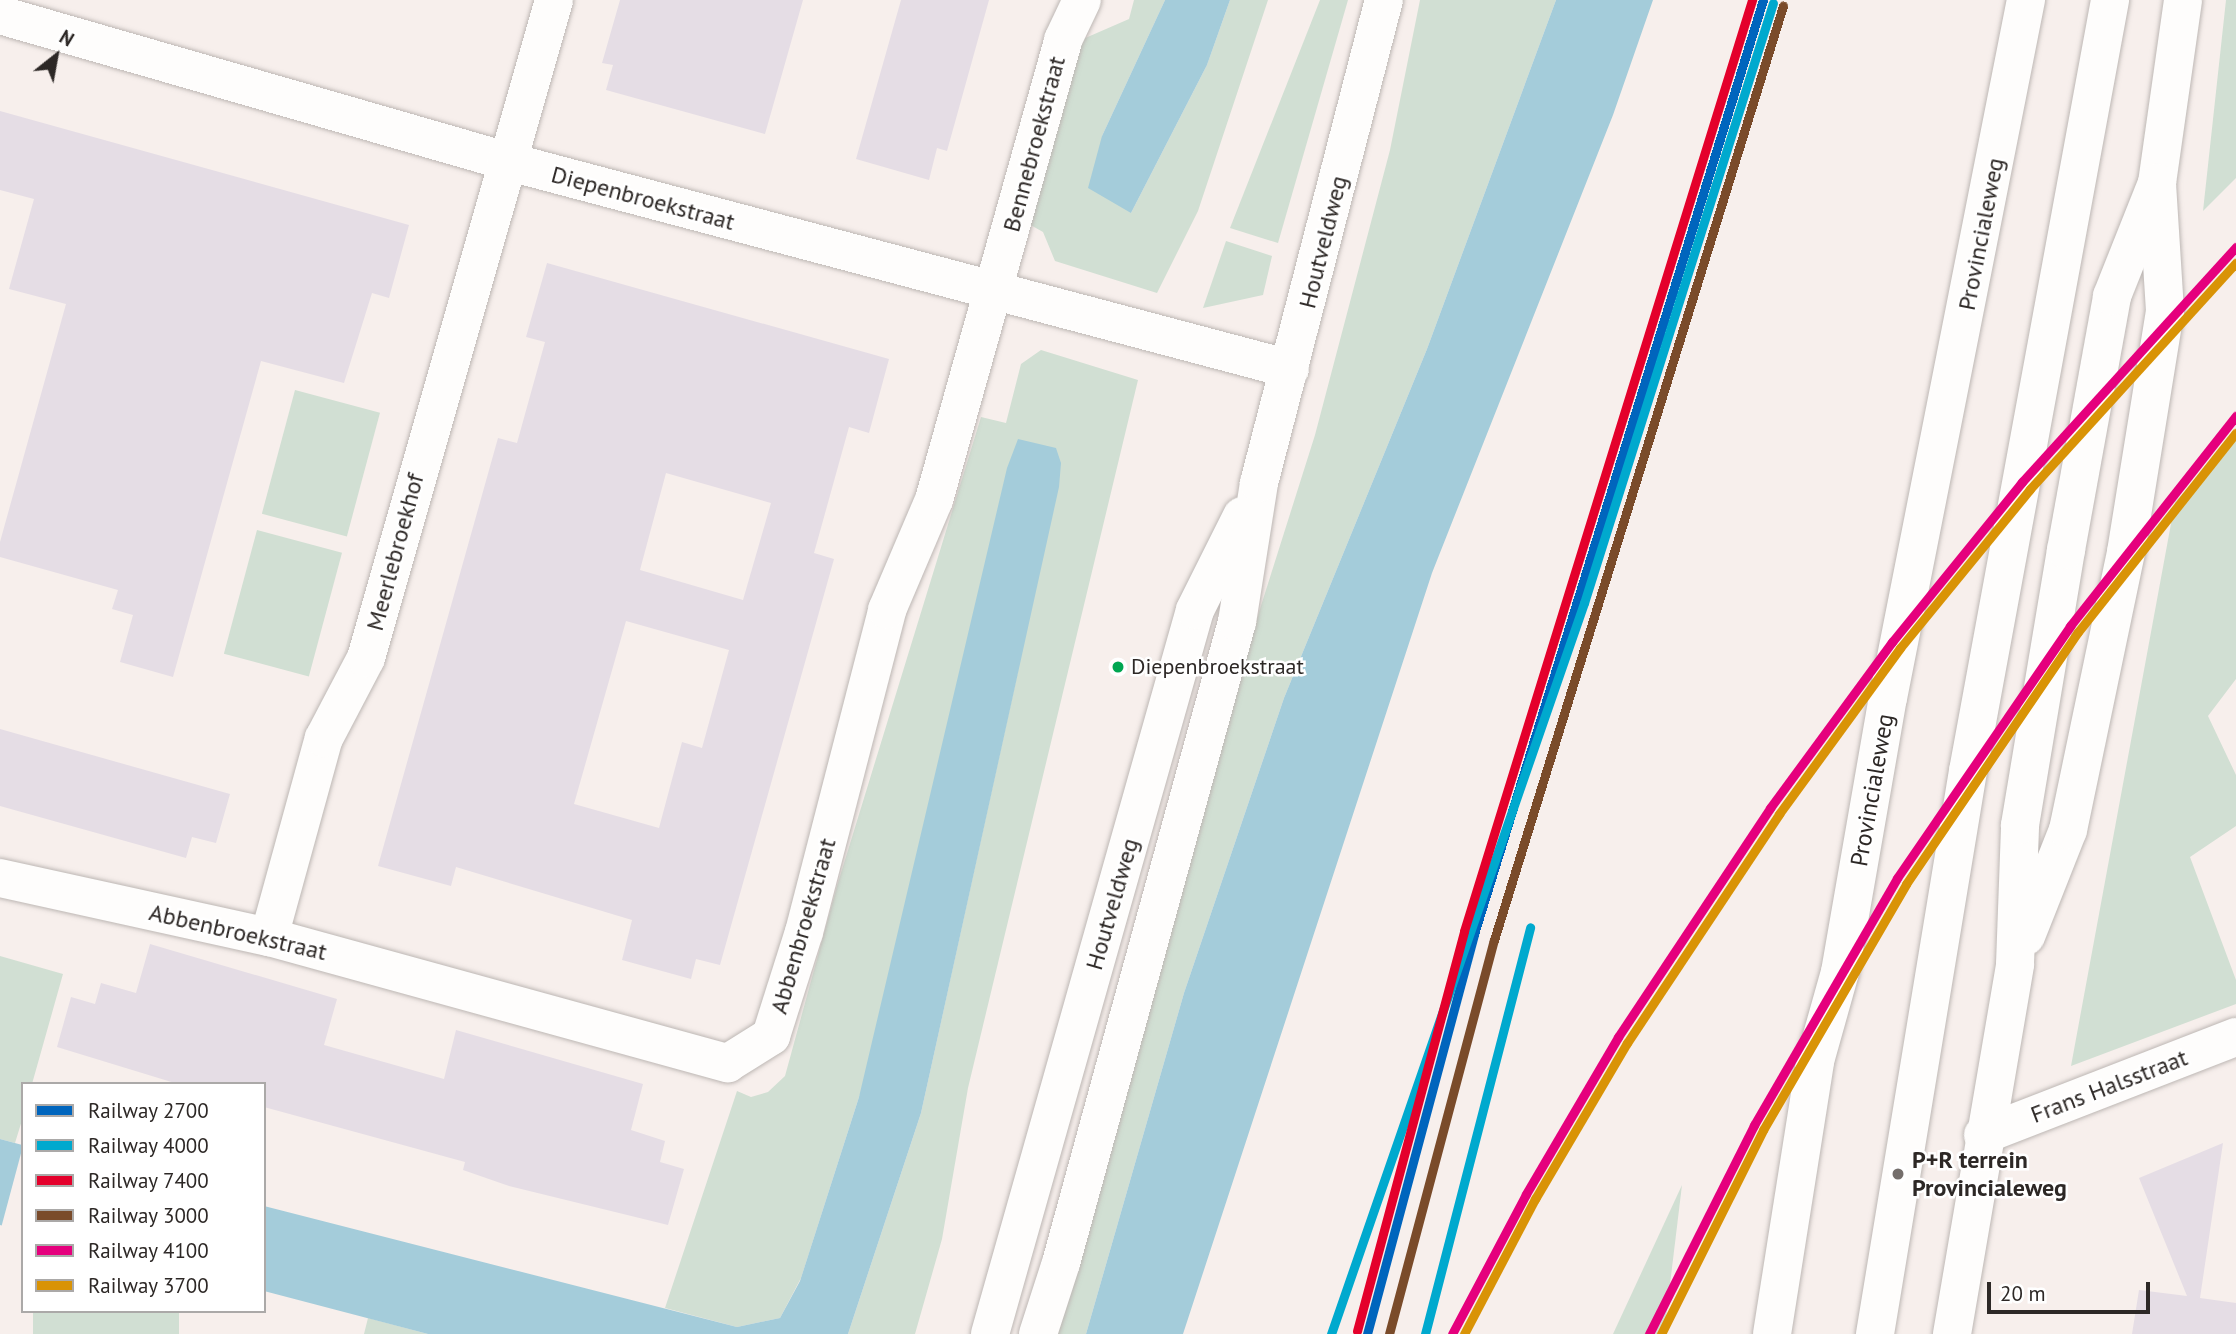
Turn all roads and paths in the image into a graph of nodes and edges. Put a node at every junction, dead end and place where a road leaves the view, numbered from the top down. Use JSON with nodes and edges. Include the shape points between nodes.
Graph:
{"nodes":[{"id":1,"x":554,"y":0,"type":"edge"},
{"id":2,"x":1082,"y":0,"type":"edge"},
{"id":3,"x":1384,"y":0,"type":"edge"},
{"id":4,"x":2026,"y":0,"type":"edge"},
{"id":5,"x":2110,"y":0,"type":"edge"},
{"id":6,"x":2183,"y":0,"type":"edge"},
{"id":7,"x":0,"y":15,"type":"edge"},
{"id":8,"x":506,"y":161,"type":"junction"},
{"id":9,"x":2157,"y":183,"type":"junction"},
{"id":10,"x":994,"y":290,"type":"junction"},
{"id":11,"x":1290,"y":369,"type":"junction"},
{"id":12,"x":1259,"y":483,"type":"junction"},
{"id":13,"x":0,"y":878,"type":"edge"},
{"id":14,"x":269,"y":937,"type":"junction"},
{"id":15,"x":2015,"y":964,"type":"junction"},
{"id":16,"x":2236,"y":1037,"type":"edge"},
{"id":17,"x":1983,"y":1135,"type":"junction"},
{"id":18,"x":990,"y":1334,"type":"edge"},
{"id":19,"x":1038,"y":1334,"type":"edge"},
{"id":20,"x":1772,"y":1334,"type":"edge"},
{"id":21,"x":1875,"y":1334,"type":"edge"},
{"id":22,"x":1952,"y":1334,"type":"edge"}],
"edges":[{"from":1,"to":8,"type":"street","name":"Meerlebroekhof"},
{"from":2,"to":10,"type":"street","name":"Bennebroekstraat","via":[[1063,40]]},
{"from":3,"to":11,"type":"street","name":"Houtveldweg"},
{"from":4,"to":20,"type":"street","name":"Provincialeweg","via":[[1888,698],[1840,972],[1815,1061]]},
{"from":5,"to":21,"type":"street","via":[[1961,809]]},
{"from":6,"to":9,"type":"street"},
{"from":7,"to":8,"type":"street","name":"Diepenbroekstraat"},
{"from":8,"to":10,"type":"street","name":"Diepenbroekstraat"},
{"from":8,"to":14,"type":"street","name":"Meerlebroekhof","via":[[366,658],[324,738]]},
{"from":9,"to":15,"type":"street","via":[[2112,296],[2020,825]]},
{"from":9,"to":15,"type":"street","via":[[2165,311],[2126,552],[2068,831]]},
{"from":10,"to":11,"type":"street","name":"Diepenbroekstraat"},
{"from":10,"to":14,"type":"street","name":"Abbenbroekstraat","via":[[934,499],[887,610],[804,932],[771,1035],[728,1063]]},
{"from":11,"to":12,"type":"street","name":"Houtveldweg"},
{"from":12,"to":18,"type":"street","name":"Houtveldweg","via":[[1195,610]]},
{"from":12,"to":19,"type":"street","name":"Houtveldweg","via":[[1237,622]]},
{"from":13,"to":14,"type":"street","name":"Abbenbroekstraat"},
{"from":15,"to":17,"type":"street"},
{"from":16,"to":17,"type":"street","name":"Frans Halsstraat"},
{"from":17,"to":22,"type":"street"}]}
